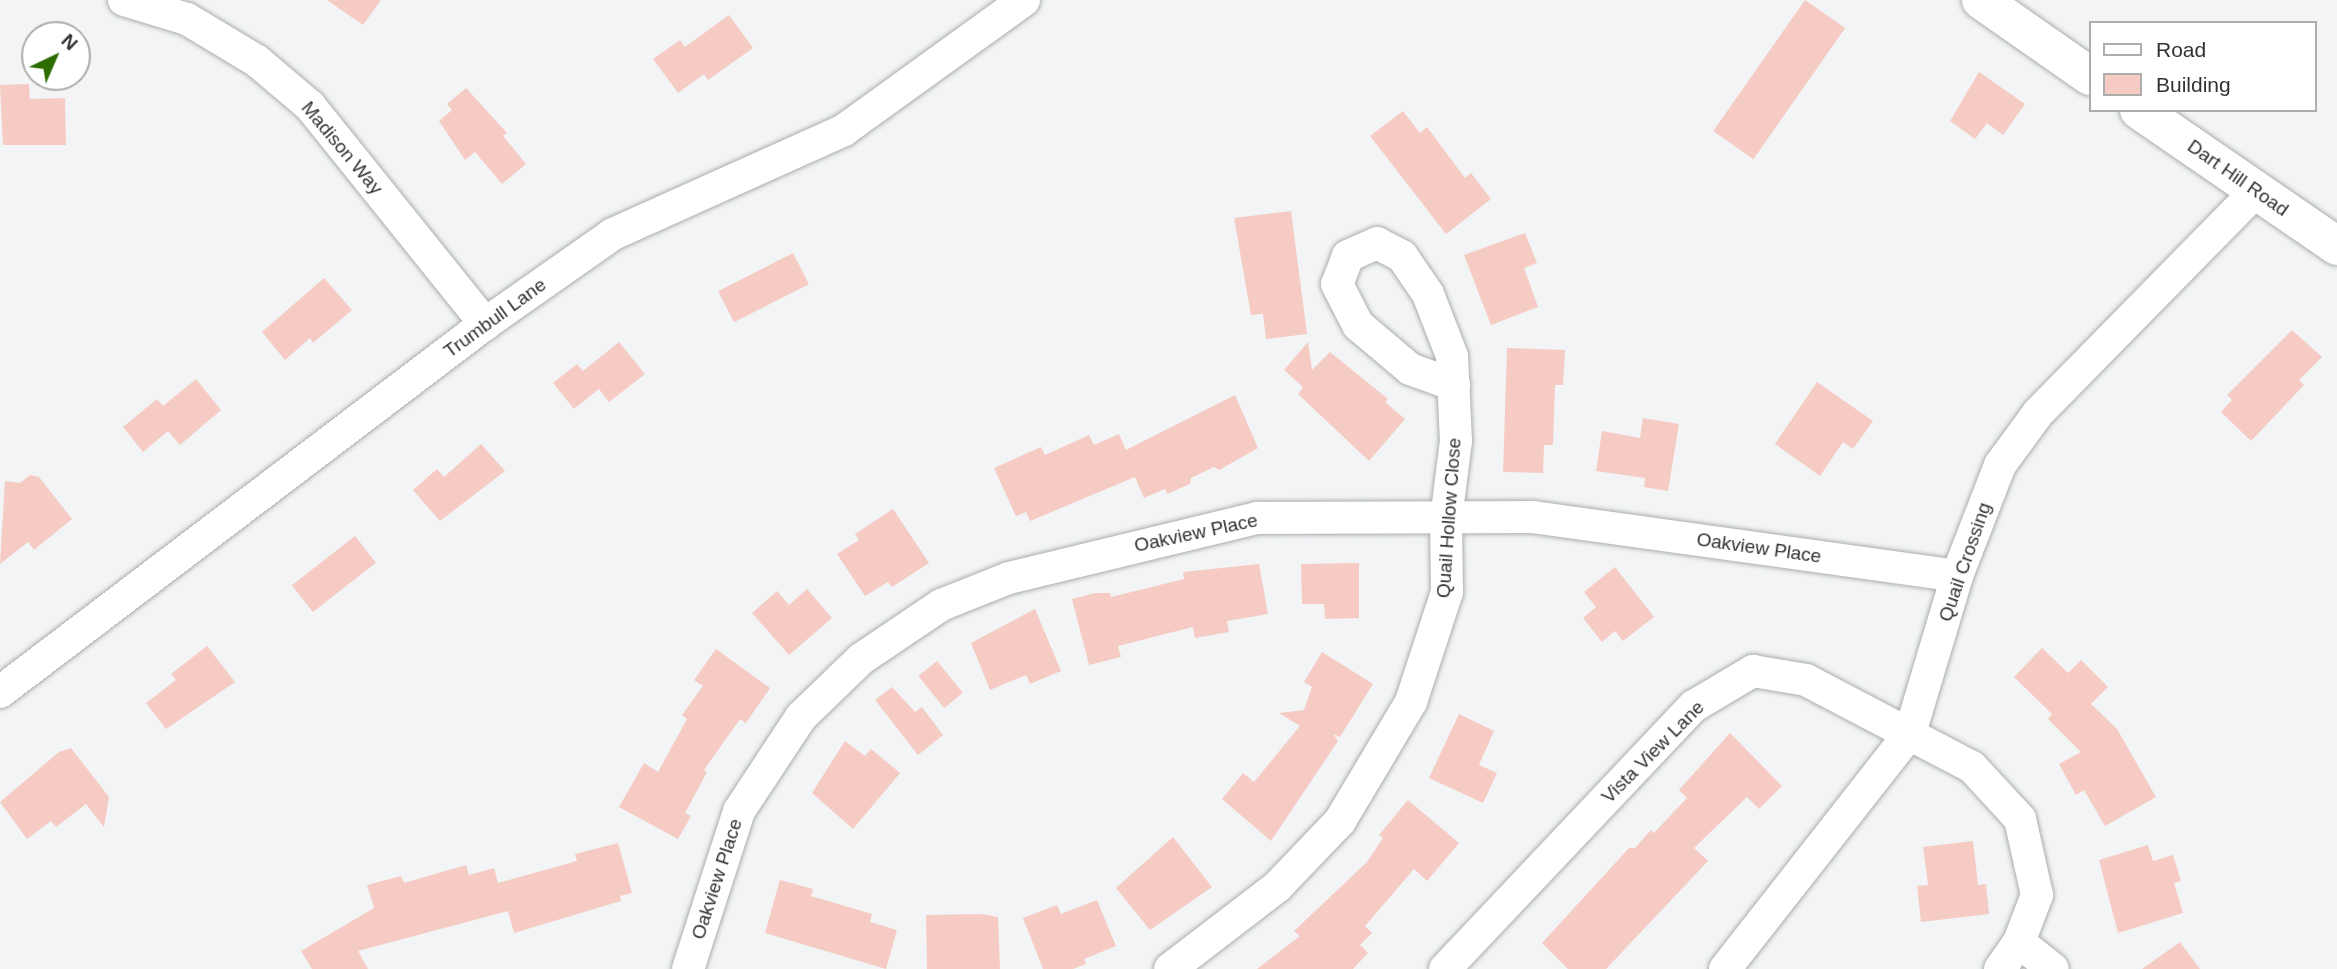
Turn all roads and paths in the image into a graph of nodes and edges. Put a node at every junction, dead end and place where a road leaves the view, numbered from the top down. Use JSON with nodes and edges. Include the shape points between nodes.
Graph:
{"nodes":[{"id":1,"x":124,"y":0,"type":"edge"},
{"id":2,"x":1024,"y":0,"type":"edge"},
{"id":3,"x":1981,"y":0,"type":"edge"},
{"id":4,"x":2088,"y":75,"type":"edge"},
{"id":5,"x":2142,"y":112,"type":"edge"},
{"id":6,"x":2256,"y":191,"type":"junction"},
{"id":7,"x":2337,"y":246,"type":"edge"},
{"id":8,"x":485,"y":324,"type":"junction"},
{"id":9,"x":1454,"y":385,"type":"dead end"},
{"id":10,"x":1446,"y":519,"type":"junction"},
{"id":11,"x":1957,"y":576,"type":"junction"},
{"id":12,"x":0,"y":692,"type":"edge"},
{"id":13,"x":1910,"y":733,"type":"junction"},
{"id":14,"x":2019,"y":942,"type":"junction"},
{"id":15,"x":688,"y":969,"type":"edge"},
{"id":16,"x":1170,"y":969,"type":"edge"},
{"id":17,"x":1446,"y":969,"type":"edge"},
{"id":18,"x":1725,"y":969,"type":"edge"},
{"id":19,"x":2000,"y":969,"type":"edge"},
{"id":20,"x":2053,"y":969,"type":"edge"}],
"edges":[{"from":1,"to":8,"type":"street","name":"Madison Way","via":[[187,19],[257,61],[310,106]]},
{"from":2,"to":8,"type":"street","name":"Trumbull Lane","via":[[844,130],[612,234]]},
{"from":3,"to":4,"type":"main road"},
{"from":5,"to":6,"type":"main road","name":"Dart Hill Road"},
{"from":6,"to":7,"type":"main road","name":"Dart Hill Road"},
{"from":6,"to":11,"type":"street","name":"Quail Crossing","via":[[2038,413],[2000,464]]},
{"from":8,"to":12,"type":"street","name":"Trumbull Lane"},
{"from":9,"to":10,"type":"street","name":"Quail Hollow Close","via":[[1456,441]]},
{"from":10,"to":11,"type":"street","name":"Oakview Place","via":[[1533,517]]},
{"from":10,"to":15,"type":"street","name":"Oakview Place","via":[[1257,518],[1009,578],[941,605],[861,659],[801,718],[739,811]]},
{"from":10,"to":16,"type":"street","name":"Quail Hollow Close","via":[[1447,592],[1411,702],[1340,821],[1277,887]]},
{"from":11,"to":13,"type":"street","name":"Quail Crossing"},
{"from":13,"to":14,"type":"street","name":"Vista View Lane","via":[[1972,767],[2020,819],[2037,895]]},
{"from":13,"to":17,"type":"street","name":"Vista View Lane","via":[[1806,680],[1753,671],[1694,706]]},
{"from":13,"to":18,"type":"street","name":"Quail Crossing"},
{"from":14,"to":19,"type":"street","name":"Vista View Lane"},
{"from":14,"to":20,"type":"street"}]}
